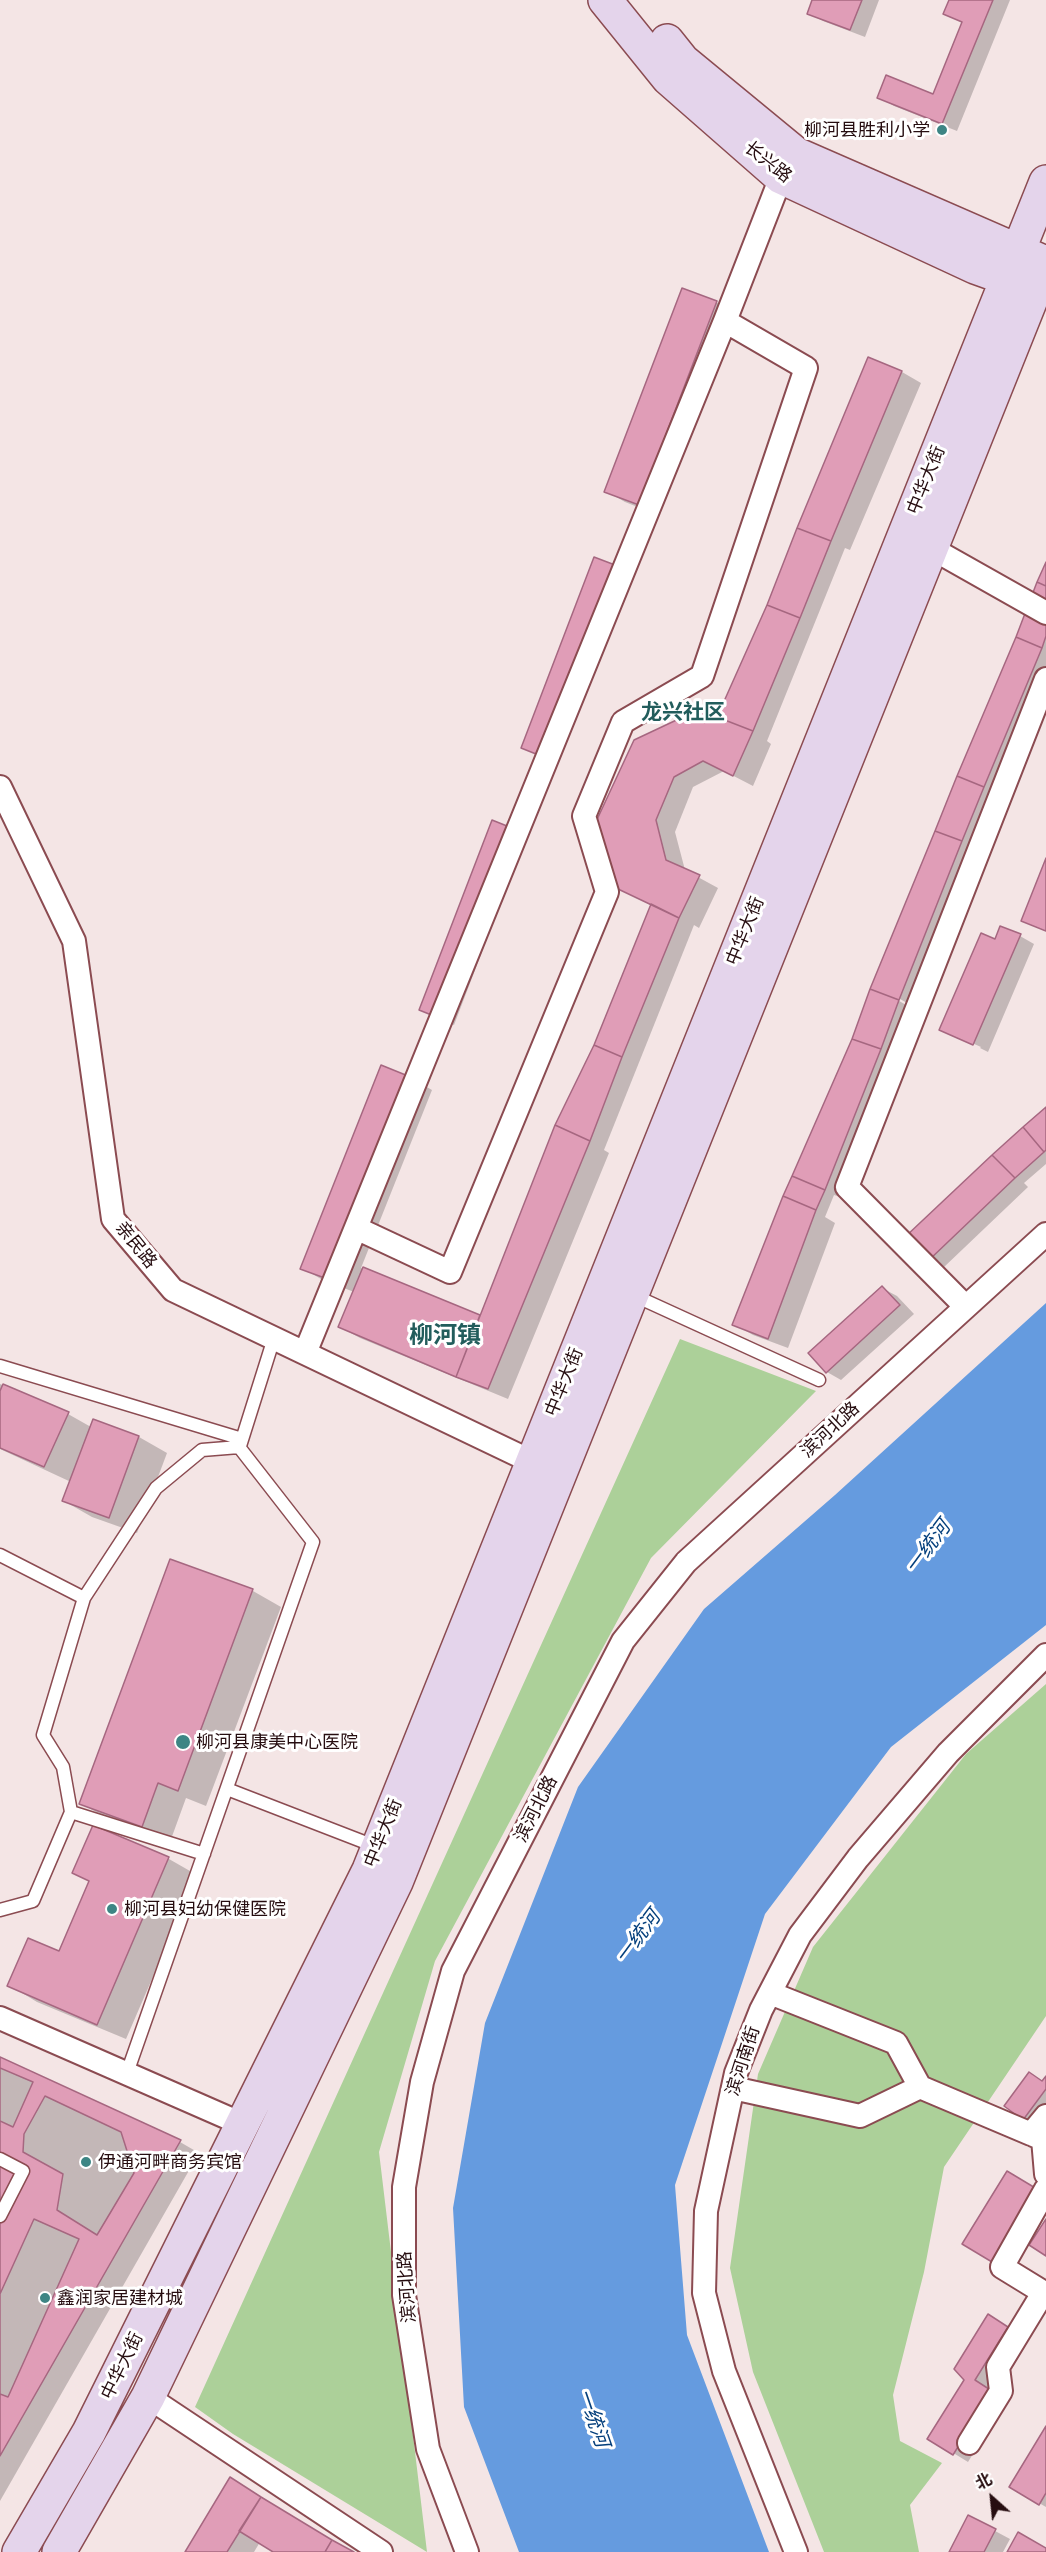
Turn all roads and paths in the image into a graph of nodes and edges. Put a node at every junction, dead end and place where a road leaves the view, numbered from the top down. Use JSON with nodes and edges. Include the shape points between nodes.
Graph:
{"nodes":[{"id":1,"x":604,"y":0,"type":"edge"},
{"id":2,"x":633,"y":0,"type":"edge"},
{"id":3,"x":781,"y":177,"type":"junction"},
{"id":4,"x":1046,"y":182,"type":"edge"},
{"id":5,"x":1035,"y":272,"type":"edge"},
{"id":6,"x":725,"y":321,"type":"junction"},
{"id":7,"x":932,"y":548,"type":"junction"},
{"id":8,"x":1046,"y":613,"type":"edge"},
{"id":9,"x":1046,"y":679,"type":"edge"},
{"id":10,"x":0,"y":787,"type":"edge"},
{"id":11,"x":356,"y":1228,"type":"junction"},
{"id":12,"x":1046,"y":1234,"type":"edge"},
{"id":13,"x":632,"y":1295,"type":"junction"},
{"id":14,"x":965,"y":1306,"type":"junction"},
{"id":15,"x":274,"y":1338,"type":"junction"},
{"id":16,"x":305,"y":1353,"type":"junction"},
{"id":17,"x":0,"y":1366,"type":"edge"},
{"id":18,"x":819,"y":1380,"type":"dead end"},
{"id":19,"x":241,"y":1443,"type":"junction"},
{"id":20,"x":546,"y":1468,"type":"junction"},
{"id":21,"x":0,"y":1555,"type":"edge"},
{"id":22,"x":84,"y":1598,"type":"junction"},
{"id":23,"x":1046,"y":1655,"type":"edge"},
{"id":24,"x":227,"y":1789,"type":"junction"},
{"id":25,"x":71,"y":1812,"type":"junction"},
{"id":26,"x":378,"y":1847,"type":"junction"},
{"id":27,"x":204,"y":1854,"type":"junction"},
{"id":28,"x":0,"y":1910,"type":"edge"},
{"id":29,"x":770,"y":1993,"type":"junction"},
{"id":30,"x":0,"y":2018,"type":"edge"},
{"id":31,"x":127,"y":2073,"type":"junction"},
{"id":32,"x":920,"y":2087,"type":"junction"},
{"id":33,"x":733,"y":2088,"type":"junction"},
{"id":34,"x":1046,"y":2116,"type":"edge"},
{"id":35,"x":242,"y":2124,"type":"junction"},
{"id":36,"x":1031,"y":2134,"type":"junction"},
{"id":37,"x":0,"y":2159,"type":"edge"},
{"id":38,"x":1046,"y":2174,"type":"edge"},
{"id":39,"x":1046,"y":2188,"type":"edge"},
{"id":40,"x":0,"y":2216,"type":"edge"},
{"id":41,"x":1044,"y":2294,"type":"edge"},
{"id":42,"x":148,"y":2397,"type":"junction"},
{"id":43,"x":969,"y":2443,"type":"dead end"},
{"id":44,"x":19,"y":2552,"type":"edge"},
{"id":45,"x":59,"y":2552,"type":"edge"},
{"id":46,"x":381,"y":2552,"type":"edge"},
{"id":47,"x":467,"y":2552,"type":"edge"},
{"id":48,"x":796,"y":2552,"type":"edge"}],
"edges":[{"from":1,"to":3,"type":"main road","name":"长兴路","via":[[668,78]]},
{"from":2,"to":5,"type":"main road","name":"长兴路","via":[[683,61],[796,154]]},
{"from":3,"to":5,"type":"main road","name":"长兴路","via":[[975,267]]},
{"from":3,"to":6,"type":"street"},
{"from":4,"to":5,"type":"main road","name":"中华大街"},
{"from":5,"to":7,"type":"main road","name":"中华大街"},
{"from":5,"to":20,"type":"main road","name":"中华大街"},
{"from":6,"to":11,"type":"street"},
{"from":6,"to":11,"type":"street","via":[[806,368],[702,676],[622,722],[584,816],[607,892],[450,1272]]},
{"from":7,"to":8,"type":"street"},
{"from":7,"to":13,"type":"main road","name":"中华大街"},
{"from":9,"to":14,"type":"street","via":[[847,1187]]},
{"from":10,"to":15,"type":"street","name":"亲民路","via":[[74,940],[113,1219],[173,1290]]},
{"from":11,"to":16,"type":"street"},
{"from":12,"to":14,"type":"street","name":"滨河北路"},
{"from":13,"to":18,"type":"lane"},
{"from":13,"to":20,"type":"main road","name":"中华大街"},
{"from":14,"to":47,"type":"street","name":"滨河北路","via":[[686,1562],[623,1641],[453,1971],[422,2082],[404,2187],[404,2295],[428,2449]]},
{"from":15,"to":16,"type":"street","name":"亲民路"},
{"from":15,"to":19,"type":"lane"},
{"from":16,"to":20,"type":"street","name":"亲民路"},
{"from":17,"to":19,"type":"lane"},
{"from":19,"to":22,"type":"lane","via":[[202,1450],[156,1488]]},
{"from":19,"to":24,"type":"lane","via":[[313,1542]]},
{"from":20,"to":26,"type":"main road","name":"中华大街"},
{"from":20,"to":42,"type":"main road","name":"中华大街","via":[[396,1882]]},
{"from":21,"to":22,"type":"lane"},
{"from":22,"to":25,"type":"lane","via":[[43,1736],[63,1767]]},
{"from":23,"to":29,"type":"street","name":"滨河南街","via":[[948,1753],[858,1858],[801,1935]]},
{"from":24,"to":26,"type":"lane"},
{"from":24,"to":27,"type":"lane"},
{"from":25,"to":27,"type":"lane"},
{"from":25,"to":28,"type":"lane","via":[[33,1900]]},
{"from":26,"to":35,"type":"main road","name":"中华大街"},
{"from":27,"to":31,"type":"lane"},
{"from":29,"to":32,"type":"street","via":[[896,2043]]},
{"from":29,"to":33,"type":"street","name":"滨河南街"},
{"from":30,"to":31,"type":"street"},
{"from":31,"to":35,"type":"street"},
{"from":32,"to":33,"type":"street","via":[[860,2116]]},
{"from":32,"to":36,"type":"street"},
{"from":33,"to":48,"type":"street","name":"滨河南街","via":[[706,2211],[704,2293],[724,2371]]},
{"from":34,"to":36,"type":"street"},
{"from":35,"to":44,"type":"main road","name":"中华大街","via":[[89,2432]]},
{"from":36,"to":38,"type":"street","via":[[1043,2139]]},
{"from":37,"to":40,"type":"lane","via":[[23,2171]]},
{"from":39,"to":41,"type":"street","via":[[1002,2267]]},
{"from":41,"to":43,"type":"street","via":[[998,2367],[1002,2391]]},
{"from":42,"to":45,"type":"main road","name":"中华大街"},
{"from":42,"to":46,"type":"street"}]}
